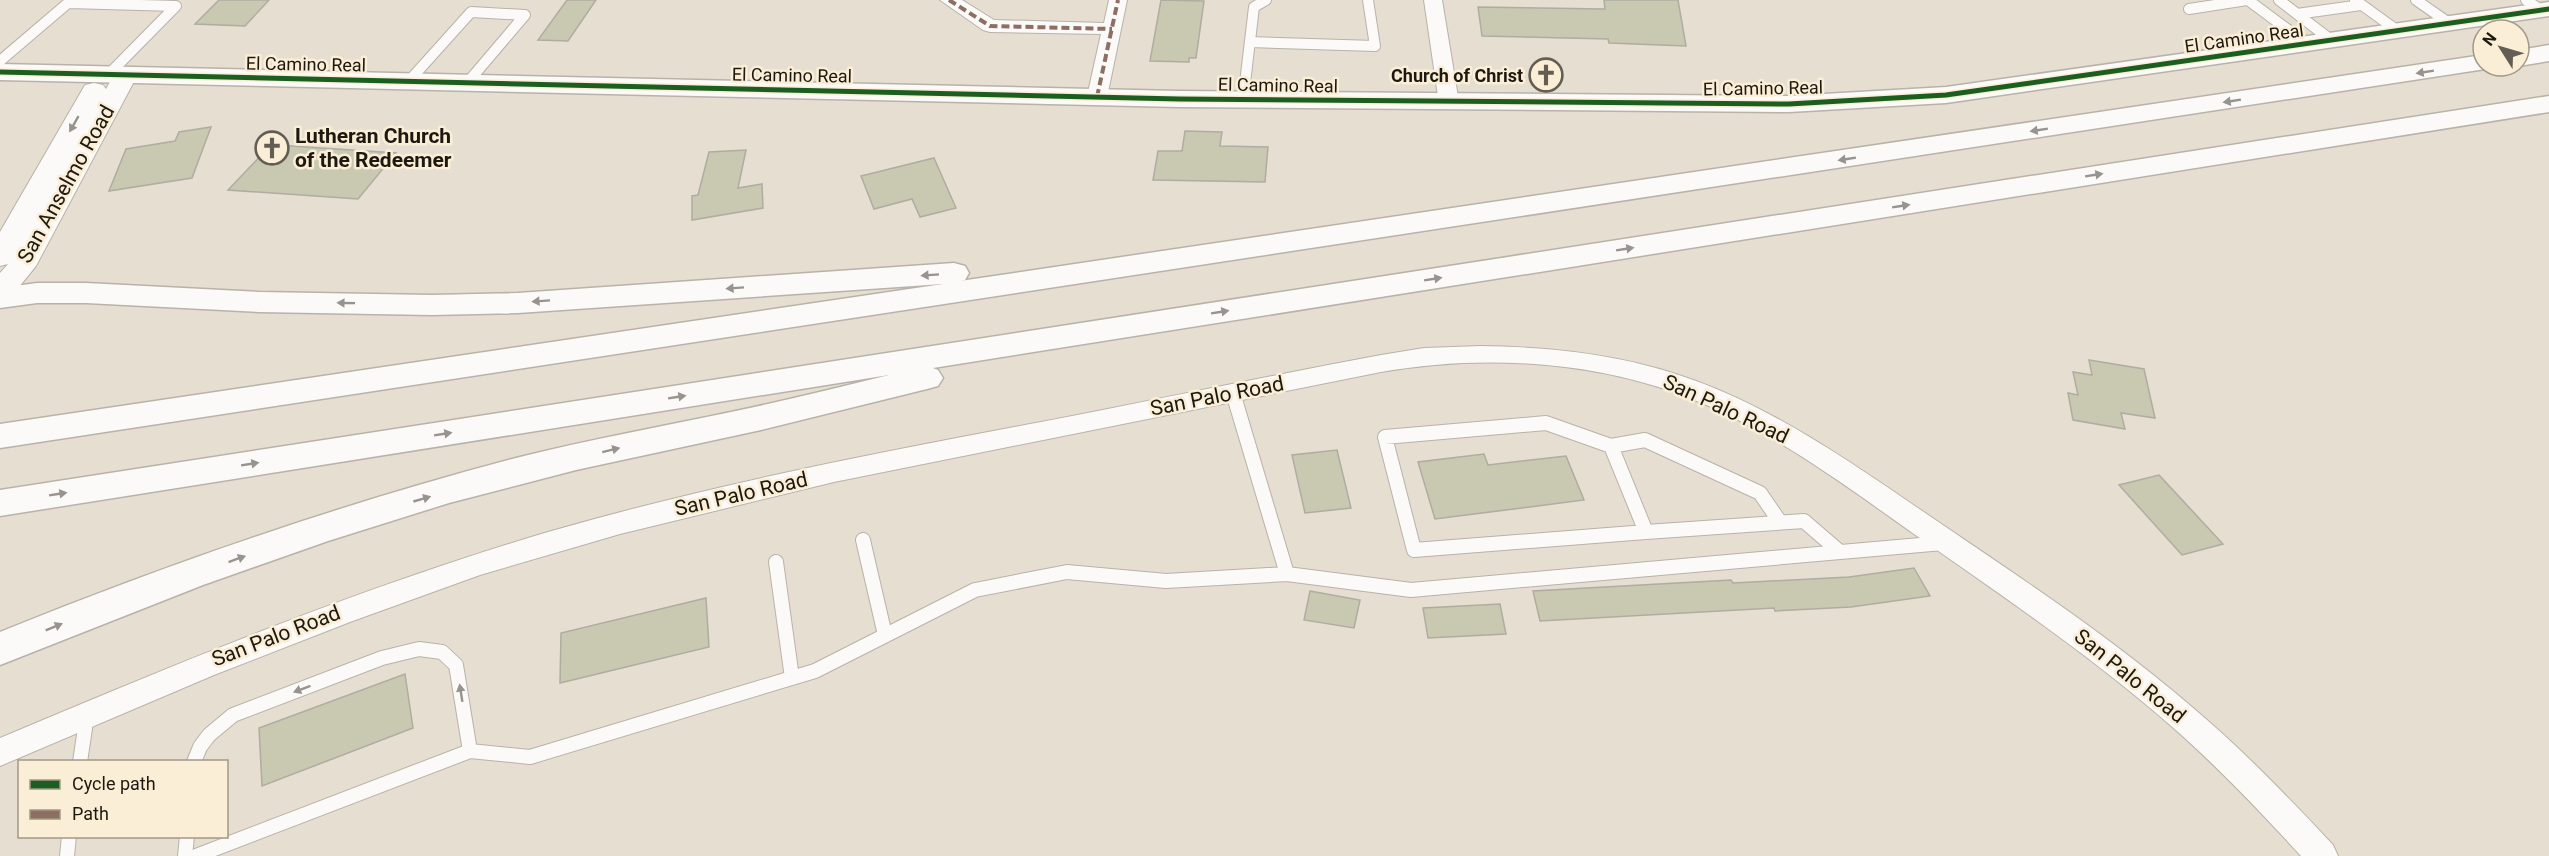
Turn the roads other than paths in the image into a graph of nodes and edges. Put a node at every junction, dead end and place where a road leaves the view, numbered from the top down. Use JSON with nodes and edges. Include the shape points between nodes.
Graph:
{"nodes":[{"id":1,"x":949,"y":0,"type":"edge"},
{"id":2,"x":1118,"y":0,"type":"edge"},
{"id":3,"x":1266,"y":0,"type":"edge"},
{"id":4,"x":1368,"y":0,"type":"edge"},
{"id":5,"x":1433,"y":0,"type":"edge"},
{"id":6,"x":2247,"y":0,"type":"edge"},
{"id":7,"x":2279,"y":0,"type":"edge"},
{"id":8,"x":2416,"y":0,"type":"edge"},
{"id":9,"x":2358,"y":2,"type":"edge"},
{"id":10,"x":2538,"y":6,"type":"edge"},
{"id":11,"x":2188,"y":9,"type":"dead end"},
{"id":12,"x":2297,"y":14,"type":"junction"},
{"id":13,"x":2449,"y":23,"type":"junction"},
{"id":14,"x":1112,"y":29,"type":"junction"},
{"id":15,"x":2398,"y":31,"type":"junction"},
{"id":16,"x":1250,"y":42,"type":"junction"},
{"id":17,"x":2319,"y":42,"type":"junction"},
{"id":18,"x":2549,"y":53,"type":"edge"},
{"id":19,"x":2531,"y":56,"type":"edge"},
{"id":20,"x":0,"y":61,"type":"edge"},
{"id":21,"x":2471,"y":65,"type":"edge"},
{"id":22,"x":0,"y":72,"type":"edge"},
{"id":23,"x":113,"y":74,"type":"junction"},
{"id":24,"x":409,"y":81,"type":"junction"},
{"id":25,"x":468,"y":82,"type":"junction"},
{"id":26,"x":1097,"y":97,"type":"junction"},
{"id":27,"x":1243,"y":100,"type":"junction"},
{"id":28,"x":1449,"y":103,"type":"junction"},
{"id":29,"x":2549,"y":104,"type":"edge"},
{"id":30,"x":1198,"y":256,"type":"junction"},
{"id":31,"x":0,"y":257,"type":"edge"},
{"id":32,"x":0,"y":291,"type":"edge"},
{"id":33,"x":0,"y":298,"type":"edge"},
{"id":34,"x":1162,"y":321,"type":"junction"},
{"id":35,"x":1233,"y":393,"type":"junction"},
{"id":36,"x":0,"y":436,"type":"edge"},
{"id":37,"x":1611,"y":447,"type":"junction"},
{"id":38,"x":0,"y":503,"type":"edge"},
{"id":39,"x":1780,"y":522,"type":"junction"},
{"id":40,"x":1646,"y":532,"type":"junction"},
{"id":41,"x":863,"y":540,"type":"dead end"},
{"id":42,"x":1947,"y":542,"type":"junction"},
{"id":43,"x":1840,"y":552,"type":"junction"},
{"id":44,"x":776,"y":562,"type":"dead end"},
{"id":45,"x":1287,"y":574,"type":"junction"},
{"id":46,"x":885,"y":635,"type":"junction"},
{"id":47,"x":0,"y":649,"type":"edge"},
{"id":48,"x":792,"y":678,"type":"junction"},
{"id":49,"x":87,"y":714,"type":"junction"},
{"id":50,"x":470,"y":751,"type":"junction"},
{"id":51,"x":0,"y":752,"type":"edge"},
{"id":52,"x":80,"y":760,"type":"edge"},
{"id":53,"x":195,"y":760,"type":"edge"},
{"id":54,"x":69,"y":838,"type":"edge"},
{"id":55,"x":187,"y":838,"type":"edge"},
{"id":56,"x":67,"y":856,"type":"edge"},
{"id":57,"x":185,"y":856,"type":"edge"},
{"id":58,"x":196,"y":856,"type":"edge"},
{"id":59,"x":2322,"y":856,"type":"edge"}],
"edges":[{"from":1,"to":14,"type":"street","via":[[990,26]]},
{"from":2,"to":14,"type":"street"},
{"from":3,"to":16,"type":"lane","via":[[1254,7]]},
{"from":4,"to":16,"type":"lane","via":[[1375,46]]},
{"from":5,"to":28,"type":"street"},
{"from":6,"to":11,"type":"lane"},
{"from":6,"to":17,"type":"lane"},
{"from":7,"to":12,"type":"lane"},
{"from":8,"to":13,"type":"lane"},
{"from":9,"to":12,"type":"lane"},
{"from":9,"to":15,"type":"lane"},
{"from":10,"to":13,"type":"main road","name":"El Camino Real"},
{"from":12,"to":17,"type":"lane"},
{"from":13,"to":15,"type":"main road","name":"El Camino Real"},
{"from":14,"to":26,"type":"street"},
{"from":15,"to":17,"type":"main road","name":"El Camino Real"},
{"from":16,"to":27,"type":"lane"},
{"from":17,"to":28,"type":"main road","name":"El Camino Real","via":[[2021,85],[1866,101]]},
{"from":18,"to":19,"type":"main road"},
{"from":20,"to":23,"type":"lane","via":[[68,3],[176,6]]},
{"from":21,"to":30,"type":"main road","one_way":true},
{"from":22,"to":23,"type":"main road","name":"El Camino Real"},
{"from":23,"to":24,"type":"main road","name":"El Camino Real"},
{"from":23,"to":31,"type":"street","name":"San Anselmo Road","one_way":true},
{"from":23,"to":32,"type":"street","name":"San Anselmo Road","via":[[22,266]]},
{"from":24,"to":25,"type":"main road","name":"El Camino Real"},
{"from":24,"to":25,"type":"lane","via":[[471,12],[525,15]]},
{"from":25,"to":26,"type":"main road","name":"El Camino Real"},
{"from":26,"to":27,"type":"main road","name":"El Camino Real"},
{"from":27,"to":28,"type":"main road","name":"El Camino Real"},
{"from":34,"to":29,"type":"main road","one_way":true},
{"from":30,"to":33,"type":"main road","one_way":true,"via":[[518,303],[259,302],[86,293]]},
{"from":30,"to":36,"type":"main road"},
{"from":38,"to":34,"type":"main road","one_way":true},
{"from":47,"to":34,"type":"main road","one_way":true,"via":[[243,556],[516,471],[760,418]]},
{"from":35,"to":42,"type":"street","name":"San Palo Road","via":[[1418,358],[1456,355],[1583,362],[1649,375],[1717,400],[1820,455]]},
{"from":35,"to":45,"type":"lane"},
{"from":35,"to":49,"type":"street","name":"San Palo Road","via":[[798,479],[552,542],[366,602]]},
{"from":37,"to":39,"type":"lane","via":[[1645,440],[1760,493]]},
{"from":37,"to":40,"type":"lane"},
{"from":37,"to":40,"type":"lane","via":[[1546,423],[1385,437],[1414,550]]},
{"from":39,"to":40,"type":"lane"},
{"from":39,"to":43,"type":"lane","via":[[1804,521]]},
{"from":41,"to":46,"type":"lane"},
{"from":42,"to":43,"type":"lane"},
{"from":42,"to":59,"type":"street","name":"San Palo Road","via":[[2050,612],[2160,698],[2283,812]]},
{"from":43,"to":45,"type":"lane","via":[[1411,590]]},
{"from":44,"to":48,"type":"lane"},
{"from":45,"to":46,"type":"lane","via":[[1166,581],[1067,572],[975,590]]},
{"from":46,"to":48,"type":"lane","via":[[815,671]]},
{"from":48,"to":50,"type":"lane","via":[[531,757]]},
{"from":49,"to":51,"type":"street","name":"San Palo Road"},
{"from":49,"to":52,"type":"lane"},
{"from":50,"to":53,"type":"lane","one_way":true,"via":[[456,665],[442,652],[419,649],[382,658],[233,716],[207,735]]},
{"from":50,"to":58,"type":"lane"},
{"from":54,"to":56,"type":"lane"},
{"from":55,"to":57,"type":"lane"}]}
